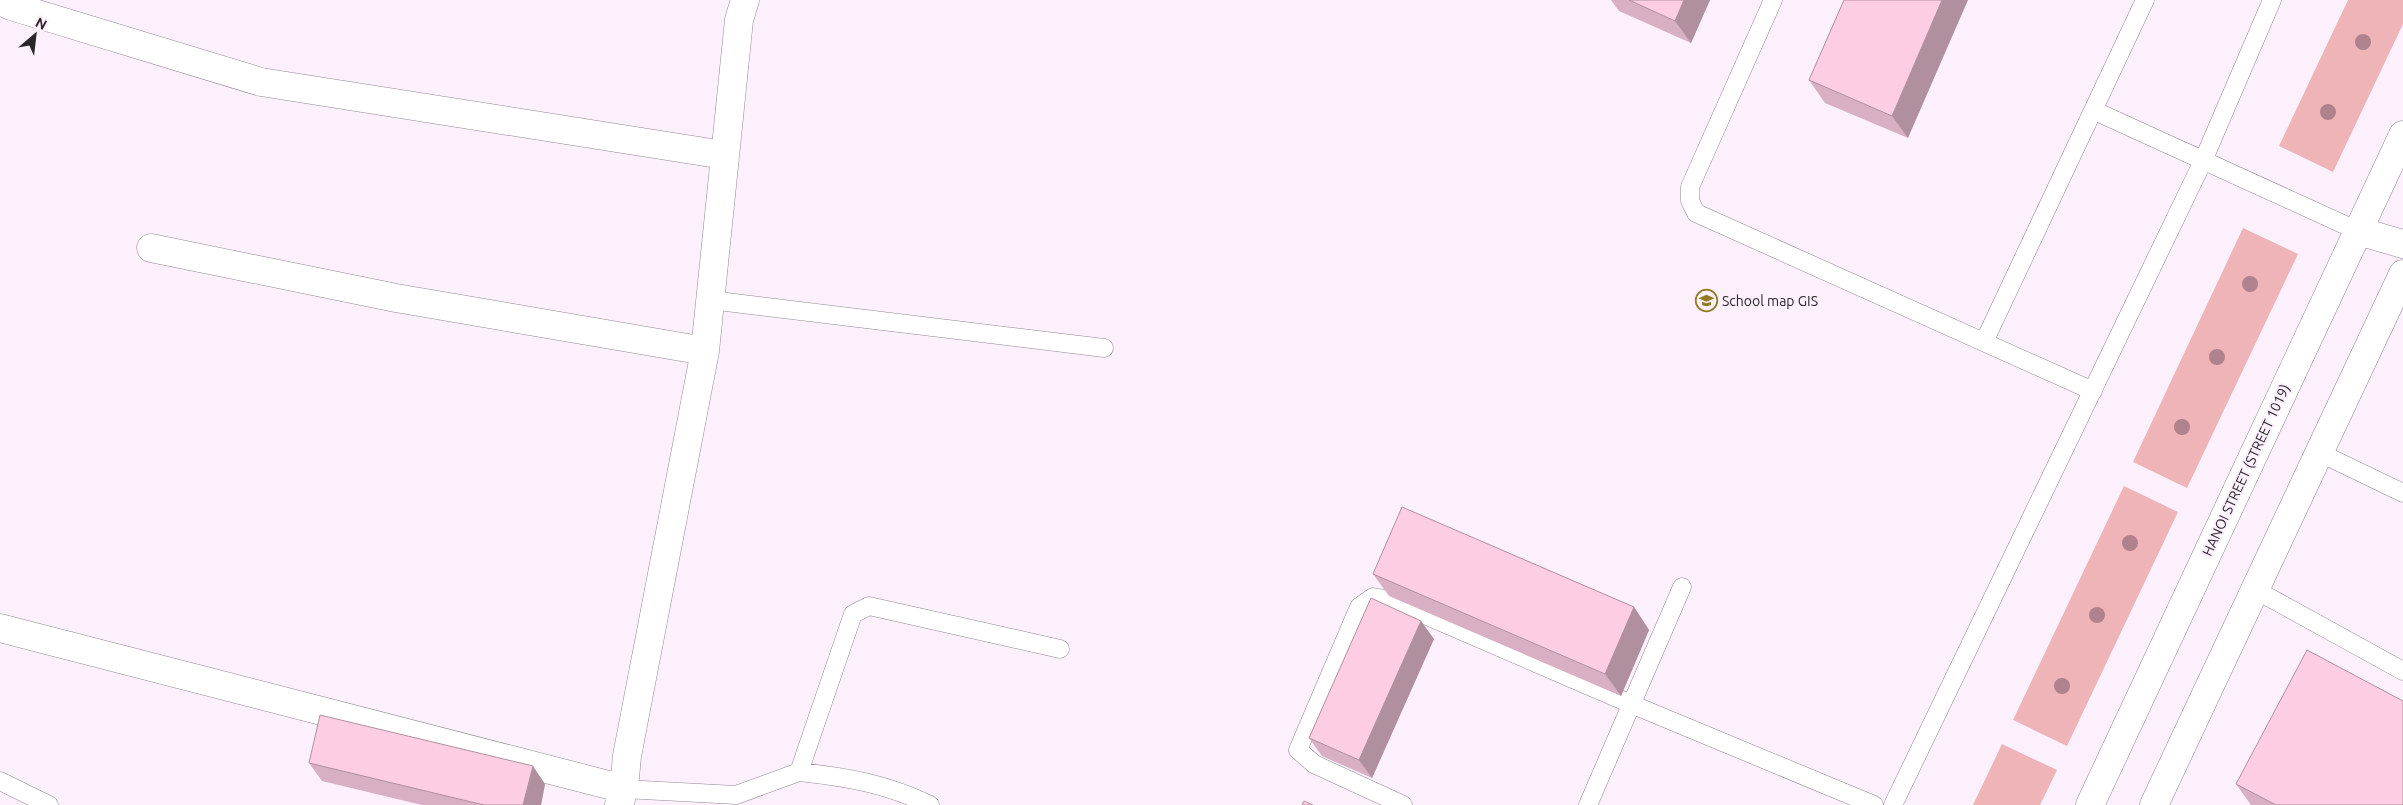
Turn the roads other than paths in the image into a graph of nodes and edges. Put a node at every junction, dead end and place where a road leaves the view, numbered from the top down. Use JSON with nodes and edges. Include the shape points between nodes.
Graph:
{"nodes":[{"id":1,"x":745,"y":0,"type":"edge"},
{"id":2,"x":1773,"y":0,"type":"edge"},
{"id":3,"x":2146,"y":0,"type":"edge"},
{"id":4,"x":2272,"y":0,"type":"edge"},
{"id":5,"x":0,"y":1,"type":"edge"},
{"id":6,"x":2095,"y":111,"type":"junction"},
{"id":7,"x":2403,"y":135,"type":"edge"},
{"id":8,"x":724,"y":155,"type":"junction"},
{"id":9,"x":2203,"y":161,"type":"junction"},
{"id":10,"x":2358,"y":231,"type":"junction"},
{"id":11,"x":2403,"y":244,"type":"edge"},
{"id":12,"x":151,"y":248,"type":"dead end"},
{"id":13,"x":2403,"y":274,"type":"edge"},
{"id":14,"x":710,"y":300,"type":"junction"},
{"id":15,"x":1984,"y":342,"type":"junction"},
{"id":16,"x":1104,"y":348,"type":"dead end"},
{"id":17,"x":705,"y":352,"type":"junction"},
{"id":18,"x":2093,"y":391,"type":"junction"},
{"id":19,"x":2318,"y":452,"type":"junction"},
{"id":20,"x":2403,"y":493,"type":"edge"},
{"id":21,"x":1682,"y":587,"type":"dead end"},
{"id":22,"x":2254,"y":590,"type":"junction"},
{"id":23,"x":0,"y":628,"type":"edge"},
{"id":24,"x":1060,"y":649,"type":"dead end"},
{"id":25,"x":2403,"y":671,"type":"edge"},
{"id":26,"x":1631,"y":704,"type":"junction"},
{"id":27,"x":799,"y":772,"type":"junction"},
{"id":28,"x":0,"y":782,"type":"edge"},
{"id":29,"x":622,"y":797,"type":"edge"},
{"id":30,"x":1372,"y":799,"type":"edge"},
{"id":31,"x":49,"y":805,"type":"edge"},
{"id":32,"x":930,"y":805,"type":"edge"},
{"id":33,"x":1403,"y":805,"type":"edge"},
{"id":34,"x":1588,"y":805,"type":"edge"},
{"id":35,"x":1874,"y":805,"type":"edge"},
{"id":36,"x":1892,"y":805,"type":"edge"},
{"id":37,"x":2090,"y":805,"type":"edge"},
{"id":38,"x":2154,"y":805,"type":"edge"}],
"edges":[{"from":1,"to":8,"type":"street","via":[[739,20]]},
{"from":2,"to":15,"type":"lane","via":[[1690,187],[1690,201],[1696,213]]},
{"from":3,"to":6,"type":"lane"},
{"from":4,"to":9,"type":"lane"},
{"from":5,"to":8,"type":"street","via":[[260,82]]},
{"from":6,"to":9,"type":"lane"},
{"from":6,"to":15,"type":"lane"},
{"from":7,"to":10,"type":"street","name":"HANOI STREET (STREET 1019)"},
{"from":8,"to":14,"type":"street"},
{"from":9,"to":10,"type":"lane"},
{"from":9,"to":18,"type":"lane"},
{"from":10,"to":11,"type":"street"},
{"from":10,"to":37,"type":"street","name":"HANOI STREET (STREET 1019)"},
{"from":12,"to":17,"type":"street","via":[[396,298]]},
{"from":13,"to":19,"type":"street"},
{"from":14,"to":16,"type":"lane"},
{"from":14,"to":17,"type":"street"},
{"from":15,"to":18,"type":"lane"},
{"from":17,"to":29,"type":"street","via":[[627,756]]},
{"from":18,"to":36,"type":"lane"},
{"from":19,"to":20,"type":"lane"},
{"from":19,"to":22,"type":"street"},
{"from":21,"to":26,"type":"lane"},
{"from":22,"to":25,"type":"lane"},
{"from":22,"to":38,"type":"street"},
{"from":23,"to":29,"type":"street"},
{"from":24,"to":27,"type":"lane","via":[[869,606],[853,614]]},
{"from":26,"to":30,"type":"lane","via":[[1390,600],[1373,597],[1359,607],[1298,750],[1314,764]]},
{"from":26,"to":34,"type":"lane"},
{"from":26,"to":35,"type":"lane"},
{"from":27,"to":29,"type":"lane","via":[[736,795]]},
{"from":27,"to":32,"type":"lane","via":[[851,777],[913,796]]},
{"from":28,"to":31,"type":"lane"},
{"from":30,"to":33,"type":"lane"}]}
